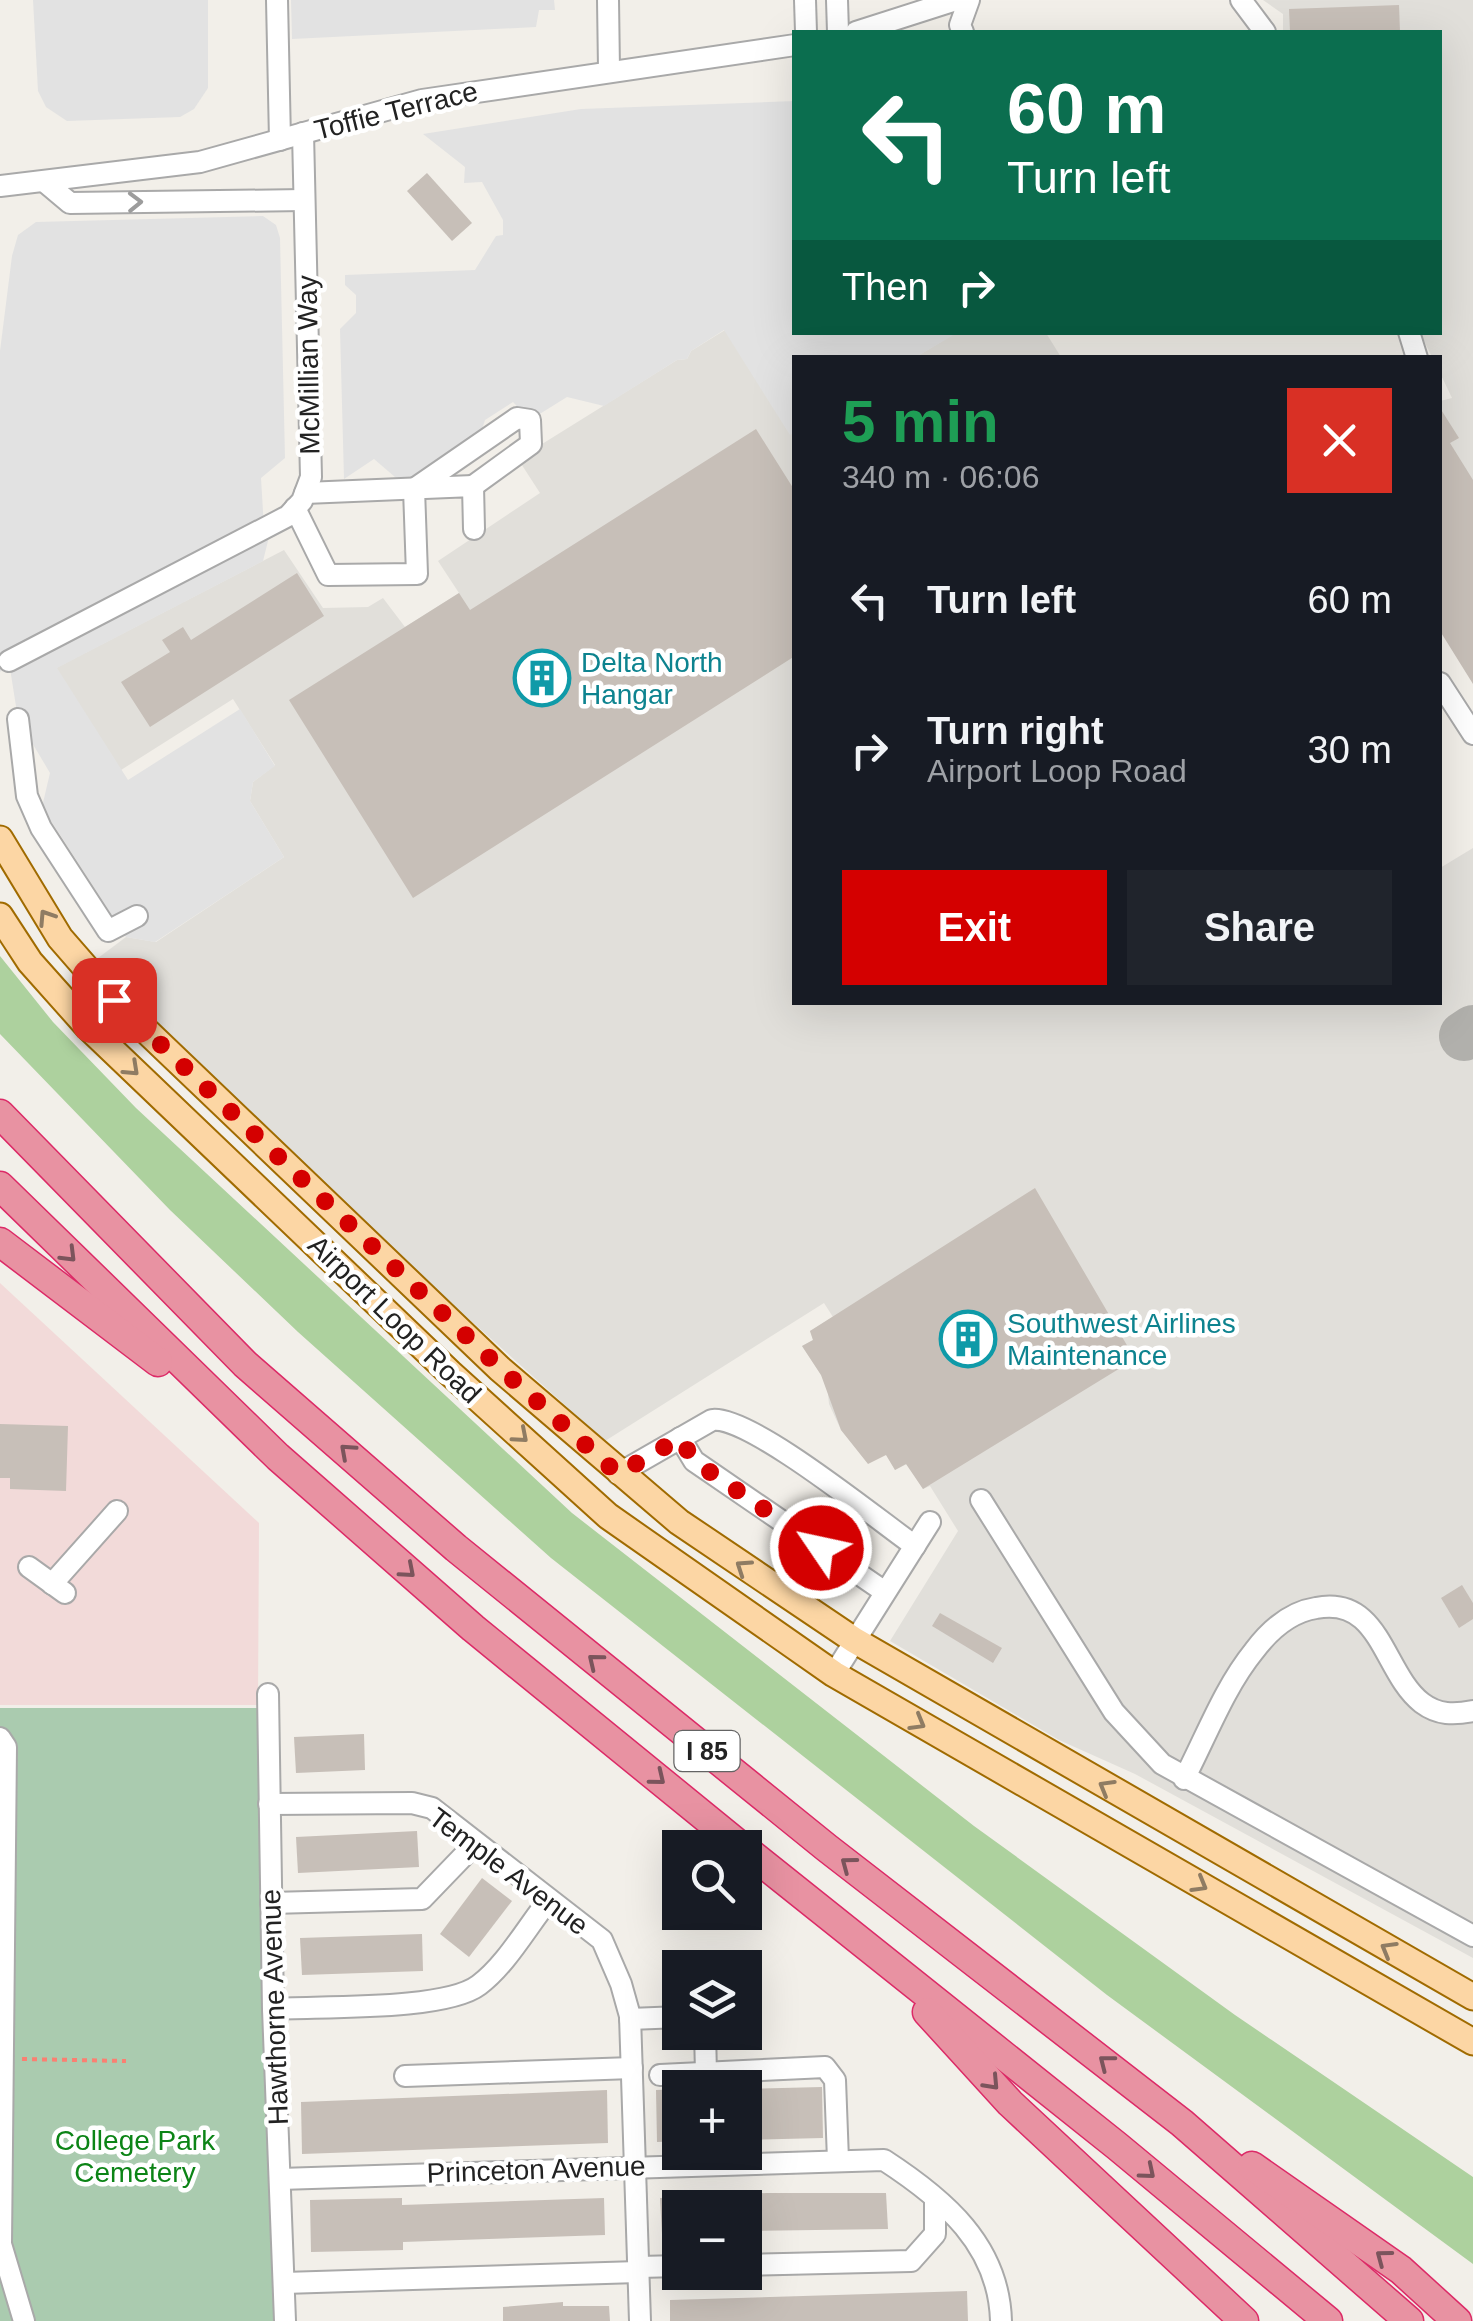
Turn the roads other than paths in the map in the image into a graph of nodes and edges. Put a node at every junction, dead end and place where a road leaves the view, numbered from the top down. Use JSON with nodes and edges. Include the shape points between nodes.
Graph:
{"nodes":[{"id":1,"x":277,"y":0,"type":"edge"},
{"id":2,"x":608,"y":0,"type":"edge"},
{"id":3,"x":805,"y":0,"type":"edge"},
{"id":4,"x":836,"y":0,"type":"edge"},
{"id":5,"x":956,"y":0,"type":"edge"},
{"id":6,"x":970,"y":0,"type":"edge"},
{"id":7,"x":1242,"y":0,"type":"edge"},
{"id":8,"x":890,"y":25,"type":"junction"},
{"id":9,"x":806,"y":30,"type":"edge"},
{"id":10,"x":838,"y":30,"type":"edge"},
{"id":11,"x":866,"y":30,"type":"edge"},
{"id":12,"x":907,"y":30,"type":"edge"},
{"id":13,"x":962,"y":30,"type":"edge"},
{"id":14,"x":1264,"y":30,"type":"edge"},
{"id":15,"x":792,"y":45,"type":"edge"},
{"id":16,"x":610,"y":69,"type":"junction"},
{"id":17,"x":302,"y":133,"type":"junction"},
{"id":18,"x":280,"y":140,"type":"junction"},
{"id":19,"x":45,"y":182,"type":"junction"},
{"id":20,"x":0,"y":186,"type":"edge"},
{"id":21,"x":304,"y":200,"type":"junction"},
{"id":22,"x":473,"y":486,"type":"junction"},
{"id":23,"x":414,"y":489,"type":"junction"},
{"id":24,"x":300,"y":501,"type":"junction"},
{"id":25,"x":474,"y":529,"type":"dead end"},
{"id":26,"x":9,"y":661,"type":"dead end"},
{"id":27,"x":1442,"y":686,"type":"edge"},
{"id":28,"x":18,"y":720,"type":"dead end"},
{"id":29,"x":1473,"y":734,"type":"edge"},
{"id":30,"x":0,"y":839,"type":"edge"},
{"id":31,"x":0,"y":916,"type":"edge"},
{"id":32,"x":137,"y":916,"type":"dead end"},
{"id":33,"x":0,"y":1092,"type":"edge"},
{"id":34,"x":0,"y":1114,"type":"edge"},
{"id":35,"x":0,"y":1186,"type":"edge"},
{"id":36,"x":0,"y":1242,"type":"edge"},
{"id":37,"x":245,"y":1364,"type":"junction"},
{"id":38,"x":204,"y":1390,"type":"junction"},
{"id":39,"x":680,"y":1438,"type":"junction"},
{"id":40,"x":618,"y":1474,"type":"junction"},
{"id":41,"x":982,"y":1500,"type":"dead end"},
{"id":42,"x":117,"y":1512,"type":"dead end"},
{"id":43,"x":930,"y":1522,"type":"dead end"},
{"id":44,"x":915,"y":1546,"type":"junction"},
{"id":45,"x":30,"y":1567,"type":"dead end"},
{"id":46,"x":885,"y":1592,"type":"junction"},
{"id":47,"x":854,"y":1640,"type":"junction"},
{"id":48,"x":834,"y":1674,"type":"junction"},
{"id":49,"x":268,"y":1694,"type":"dead end"},
{"id":50,"x":1473,"y":1711,"type":"edge"},
{"id":51,"x":0,"y":1738,"type":"edge"},
{"id":52,"x":1184,"y":1779,"type":"junction"},
{"id":53,"x":269,"y":1804,"type":"junction"},
{"id":54,"x":722,"y":1830,"type":"edge"},
{"id":55,"x":476,"y":1843,"type":"junction"},
{"id":56,"x":762,"y":1863,"type":"edge"},
{"id":57,"x":548,"y":1901,"type":"junction"},
{"id":58,"x":271,"y":1903,"type":"junction"},
{"id":59,"x":1473,"y":1936,"type":"edge"},
{"id":60,"x":906,"y":1982,"type":"junction"},
{"id":61,"x":2,"y":1995,"type":"edge"},
{"id":62,"x":1473,"y":1997,"type":"edge"},
{"id":63,"x":273,"y":2008,"type":"junction"},
{"id":64,"x":662,"y":2018,"type":"edge"},
{"id":65,"x":630,"y":2019,"type":"junction"},
{"id":66,"x":1473,"y":2042,"type":"edge"},
{"id":67,"x":632,"y":2068,"type":"junction"},
{"id":68,"x":762,"y":2071,"type":"edge"},
{"id":69,"x":405,"y":2076,"type":"dead end"},
{"id":70,"x":1182,"y":2123,"type":"junction"},
{"id":71,"x":838,"y":2160,"type":"junction"},
{"id":72,"x":636,"y":2165,"type":"junction"},
{"id":73,"x":280,"y":2179,"type":"junction"},
{"id":74,"x":934,"y":2201,"type":"junction"},
{"id":75,"x":762,"y":2264,"type":"edge"},
{"id":76,"x":662,"y":2268,"type":"edge"},
{"id":77,"x":638,"y":2270,"type":"junction"},
{"id":78,"x":284,"y":2283,"type":"junction"},
{"id":79,"x":24,"y":2321,"type":"edge"},
{"id":80,"x":285,"y":2321,"type":"edge"},
{"id":81,"x":640,"y":2321,"type":"edge"},
{"id":82,"x":1001,"y":2321,"type":"edge"},
{"id":83,"x":1244,"y":2321,"type":"edge"},
{"id":84,"x":1328,"y":2321,"type":"edge"},
{"id":85,"x":1409,"y":2321,"type":"edge"},
{"id":86,"x":1457,"y":2321,"type":"edge"}],
"edges":[{"from":1,"to":18,"type":"street"},
{"from":2,"to":16,"type":"street"},
{"from":3,"to":9,"type":"street"},
{"from":4,"to":10,"type":"street"},
{"from":5,"to":8,"type":"street"},
{"from":6,"to":13,"type":"street"},
{"from":7,"to":14,"type":"street"},
{"from":8,"to":11,"type":"street"},
{"from":8,"to":12,"type":"street"},
{"from":15,"to":16,"type":"street","name":"Toffie Terrace"},
{"from":16,"to":17,"type":"street","name":"Toffie Terrace","via":[[422,100]]},
{"from":17,"to":18,"type":"street","name":"Toffie Terrace"},
{"from":17,"to":21,"type":"street","name":"McMillian Way"},
{"from":18,"to":19,"type":"street","name":"Toffie Terrace","via":[[200,162]]},
{"from":19,"to":20,"type":"street","name":"Toffie Terrace"},
{"from":19,"to":21,"type":"street","one_way":true,"via":[[70,203]]},
{"from":21,"to":24,"type":"street","name":"McMillian Way","via":[[310,466]]},
{"from":22,"to":23,"type":"street"},
{"from":22,"to":23,"type":"street","via":[[531,444],[530,420],[517,418]]},
{"from":22,"to":25,"type":"street"},
{"from":23,"to":24,"type":"street"},
{"from":23,"to":24,"type":"street","via":[[418,574],[328,575]]},
{"from":24,"to":26,"type":"street"},
{"from":27,"to":29,"type":"street"},
{"from":28,"to":32,"type":"street","via":[[27,796],[41,828],[108,931]]},
{"from":40,"to":30,"type":"main road","name":"Airport Loop Road","one_way":true,"via":[[114,1000],[60,938]]},
{"from":31,"to":48,"type":"main road","name":"Airport Loop Road","one_way":true,"via":[[30,962],[88,1027],[450,1374],[608,1516]]},
{"from":33,"to":37,"type":"highway","via":[[215,1306]]},
{"from":34,"to":37,"type":"highway","number":"I 85"},
{"from":35,"to":38,"type":"highway","number":"I 85","one_way":true},
{"from":36,"to":38,"type":"highway","via":[[129,1342]]},
{"from":70,"to":37,"type":"highway","number":"I 85","one_way":true,"via":[[487,1573]]},
{"from":38,"to":54,"type":"highway","number":"I 85","one_way":true,"via":[[473,1628]]},
{"from":39,"to":40,"type":"street"},
{"from":39,"to":44,"type":"street","via":[[712,1420],[738,1422]]},
{"from":39,"to":46,"type":"street","via":[[694,1461]]},
{"from":47,"to":40,"type":"main road","name":"Airport Loop Road","one_way":true},
{"from":41,"to":52,"type":"street","via":[[1124,1725]]},
{"from":42,"to":45,"type":"street","via":[[59,1588]]},
{"from":43,"to":44,"type":"street"},
{"from":44,"to":46,"type":"street"},
{"from":46,"to":47,"type":"street"},
{"from":47,"to":48,"type":"street"},
{"from":62,"to":47,"type":"main road","name":"Airport Loop Road","one_way":true},
{"from":48,"to":66,"type":"main road","name":"Airport Loop Road","one_way":true},
{"from":49,"to":53,"type":"street","name":"Hawthorne Avenue"},
{"from":50,"to":52,"type":"street","via":[[1448,1715],[1423,1704],[1371,1627],[1352,1611],[1308,1609],[1288,1618],[1252,1653]]},
{"from":51,"to":61,"type":"street","via":[[6,1747]]},
{"from":52,"to":59,"type":"street"},
{"from":53,"to":55,"type":"street","name":"Temple Avenue","via":[[412,1803],[432,1808]]},
{"from":53,"to":58,"type":"street","name":"Hawthorne Avenue"},
{"from":55,"to":57,"type":"street","name":"Temple Avenue"},
{"from":55,"to":58,"type":"street","via":[[422,1899]]},
{"from":56,"to":60,"type":"highway","number":"I 85"},
{"from":57,"to":63,"type":"street","via":[[481,1984],[464,1993],[424,2002]]},
{"from":57,"to":65,"type":"street","name":"Temple Avenue","via":[[602,1940]]},
{"from":58,"to":63,"type":"street","name":"Hawthorne Avenue"},
{"from":60,"to":83,"type":"highway","one_way":true,"via":[[1010,2103]]},
{"from":60,"to":84,"type":"highway","number":"I 85","one_way":true},
{"from":61,"to":79,"type":"street","via":[[1,2244]]},
{"from":63,"to":73,"type":"street","name":"Hawthorne Avenue"},
{"from":64,"to":65,"type":"street"},
{"from":65,"to":67,"type":"street","name":"Temple Avenue"},
{"from":67,"to":69,"type":"street"},
{"from":67,"to":72,"type":"street","name":"Temple Avenue"},
{"from":68,"to":71,"type":"street","via":[[824,2068],[834,2080]]},
{"from":70,"to":85,"type":"highway","number":"I 85"},
{"from":86,"to":70,"type":"highway","one_way":true,"via":[[1336,2222]]},
{"from":71,"to":72,"type":"street","name":"Princeton Avenue"},
{"from":71,"to":74,"type":"street","name":"Princeton Avenue","via":[[884,2160]]},
{"from":72,"to":73,"type":"street","name":"Princeton Avenue"},
{"from":72,"to":77,"type":"street","name":"Temple Avenue"},
{"from":73,"to":78,"type":"street","name":"Hawthorne Avenue"},
{"from":74,"to":75,"type":"street","via":[[935,2234],[911,2261]]},
{"from":74,"to":82,"type":"street","name":"Princeton Avenue","via":[[985,2252],[996,2275]]},
{"from":76,"to":77,"type":"street"},
{"from":77,"to":78,"type":"street"},
{"from":77,"to":81,"type":"street","name":"Temple Avenue"},
{"from":78,"to":80,"type":"street","name":"Hawthorne Avenue"}]}
